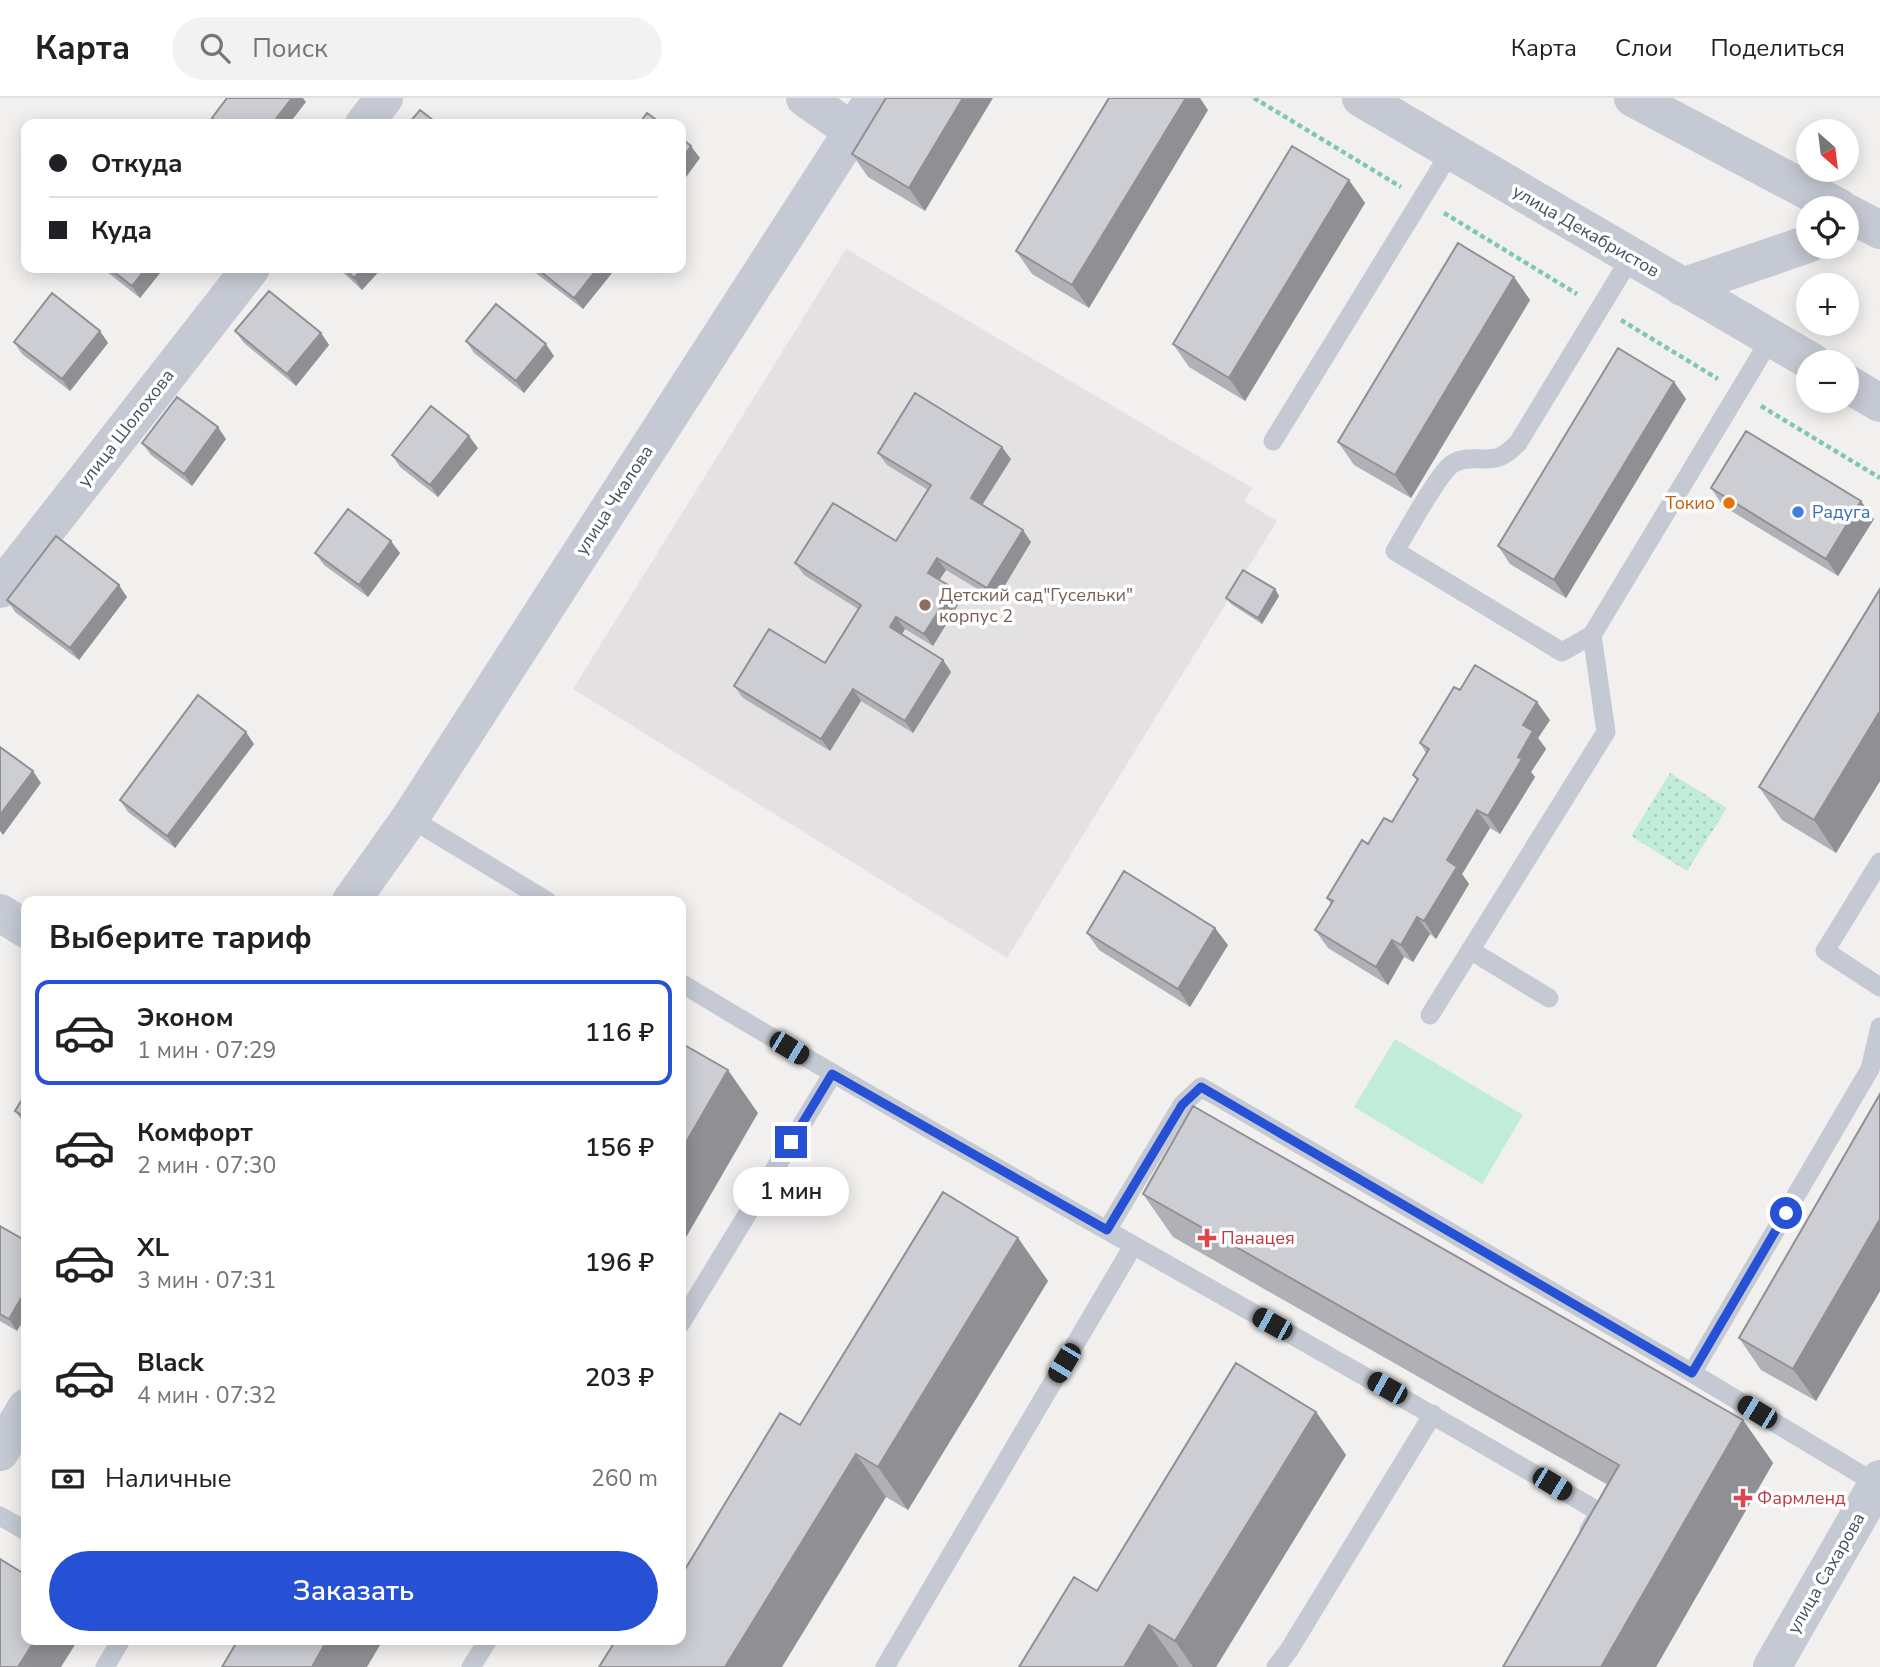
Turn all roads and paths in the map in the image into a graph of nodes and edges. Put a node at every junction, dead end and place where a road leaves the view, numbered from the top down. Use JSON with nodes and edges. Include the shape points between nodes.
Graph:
{"nodes":[{"id":1,"x":384,"y":98,"type":"edge"},
{"id":2,"x":805,"y":98,"type":"edge"},
{"id":3,"x":874,"y":98,"type":"edge"},
{"id":4,"x":1254,"y":98,"type":"edge"},
{"id":5,"x":1361,"y":98,"type":"edge"},
{"id":6,"x":1642,"y":100,"type":"edge"},
{"id":7,"x":368,"y":119,"type":"edge"},
{"id":8,"x":852,"y":131,"type":"junction"},
{"id":9,"x":1451,"y":151,"type":"junction"},
{"id":10,"x":1812,"y":196,"type":"edge"},
{"id":11,"x":1421,"y":199,"type":"junction"},
{"id":12,"x":1796,"y":248,"type":"edge"},
{"id":13,"x":1631,"y":257,"type":"junction"},
{"id":14,"x":247,"y":273,"type":"edge"},
{"id":15,"x":1682,"y":287,"type":"junction"},
{"id":16,"x":1600,"y":307,"type":"junction"},
{"id":17,"x":1771,"y":338,"type":"junction"},
{"id":18,"x":1796,"y":353,"type":"edge"},
{"id":19,"x":1859,"y":391,"type":"edge"},
{"id":20,"x":1739,"y":392,"type":"junction"},
{"id":21,"x":1880,"y":403,"type":"edge"},
{"id":22,"x":1273,"y":441,"type":"dead end"},
{"id":23,"x":1880,"y":478,"type":"edge"},
{"id":24,"x":0,"y":589,"type":"edge"},
{"id":25,"x":1592,"y":635,"type":"junction"},
{"id":26,"x":1562,"y":652,"type":"junction"},
{"id":27,"x":1597,"y":674,"type":"junction"},
{"id":28,"x":410,"y":818,"type":"junction"},
{"id":29,"x":1880,"y":862,"type":"edge"},
{"id":30,"x":355,"y":896,"type":"edge"},
{"id":31,"x":539,"y":896,"type":"edge"},
{"id":32,"x":0,"y":913,"type":"edge"},
{"id":33,"x":21,"y":926,"type":"edge"},
{"id":34,"x":1470,"y":950,"type":"junction"},
{"id":35,"x":686,"y":986,"type":"edge"},
{"id":36,"x":1880,"y":987,"type":"edge"},
{"id":37,"x":1549,"y":998,"type":"dead end"},
{"id":38,"x":1430,"y":1015,"type":"dead end"},
{"id":39,"x":1880,"y":1027,"type":"edge"},
{"id":40,"x":832,"y":1074,"type":"junction"},
{"id":41,"x":1107,"y":1230,"type":"junction"},
{"id":42,"x":1133,"y":1246,"type":"junction"},
{"id":43,"x":686,"y":1315,"type":"edge"},
{"id":44,"x":1692,"y":1373,"type":"junction"},
{"id":45,"x":1433,"y":1414,"type":"junction"},
{"id":46,"x":1879,"y":1481,"type":"edge"},
{"id":47,"x":0,"y":1516,"type":"edge"},
{"id":48,"x":21,"y":1528,"type":"edge"},
{"id":49,"x":1578,"y":1548,"type":"edge"},
{"id":50,"x":118,"y":1645,"type":"edge"},
{"id":51,"x":485,"y":1645,"type":"edge"},
{"id":52,"x":104,"y":1667,"type":"edge"},
{"id":53,"x":471,"y":1667,"type":"edge"},
{"id":54,"x":885,"y":1667,"type":"edge"},
{"id":55,"x":1276,"y":1667,"type":"edge"},
{"id":56,"x":1772,"y":1667,"type":"edge"}],
"edges":[{"from":1,"to":7,"type":"street"},
{"from":2,"to":8,"type":"street"},
{"from":3,"to":8,"type":"street","name":"улица Чкалова"},
{"from":4,"to":11,"type":"path"},
{"from":5,"to":9,"type":"street","name":"улица Декабристов"},
{"from":6,"to":10,"type":"street"},
{"from":8,"to":28,"type":"street","name":"улица Чкалова"},
{"from":9,"to":11,"type":"lane"},
{"from":9,"to":13,"type":"street","name":"улица Декабристов"},
{"from":11,"to":16,"type":"path"},
{"from":11,"to":22,"type":"lane"},
{"from":12,"to":15,"type":"street"},
{"from":13,"to":15,"type":"street","name":"улица Декабристов"},
{"from":13,"to":16,"type":"lane"},
{"from":14,"to":24,"type":"street","name":"улица Шолохова"},
{"from":15,"to":17,"type":"street","name":"улица Декабристов"},
{"from":16,"to":20,"type":"path"},
{"from":16,"to":26,"type":"lane","via":[[1518,443],[1496,458],[1452,464],[1395,551]]},
{"from":17,"to":18,"type":"street","name":"улица Декабристов"},
{"from":17,"to":20,"type":"lane"},
{"from":19,"to":21,"type":"street"},
{"from":20,"to":23,"type":"path"},
{"from":20,"to":25,"type":"lane"},
{"from":25,"to":26,"type":"lane"},
{"from":25,"to":27,"type":"lane"},
{"from":26,"to":27,"type":"lane"},
{"from":27,"to":34,"type":"lane","via":[[1606,732]]},
{"from":28,"to":30,"type":"street","name":"улица Чкалова"},
{"from":28,"to":31,"type":"lane"},
{"from":29,"to":36,"type":"lane","via":[[1825,951]]},
{"from":32,"to":33,"type":"street"},
{"from":34,"to":37,"type":"lane"},
{"from":34,"to":38,"type":"lane"},
{"from":35,"to":40,"type":"lane"},
{"from":39,"to":44,"type":"lane","via":[[1870,1069]]},
{"from":40,"to":41,"type":"lane"},
{"from":40,"to":43,"type":"lane"},
{"from":41,"to":42,"type":"lane"},
{"from":41,"to":44,"type":"lane","via":[[1182,1105],[1201,1087]]},
{"from":42,"to":45,"type":"lane"},
{"from":42,"to":54,"type":"lane"},
{"from":44,"to":46,"type":"lane"},
{"from":45,"to":49,"type":"lane","via":[[1599,1512]]},
{"from":45,"to":55,"type":"lane"},
{"from":46,"to":56,"type":"street","name":"улица Сахарова"},
{"from":47,"to":48,"type":"lane"},
{"from":50,"to":52,"type":"lane"},
{"from":51,"to":53,"type":"lane"}]}
